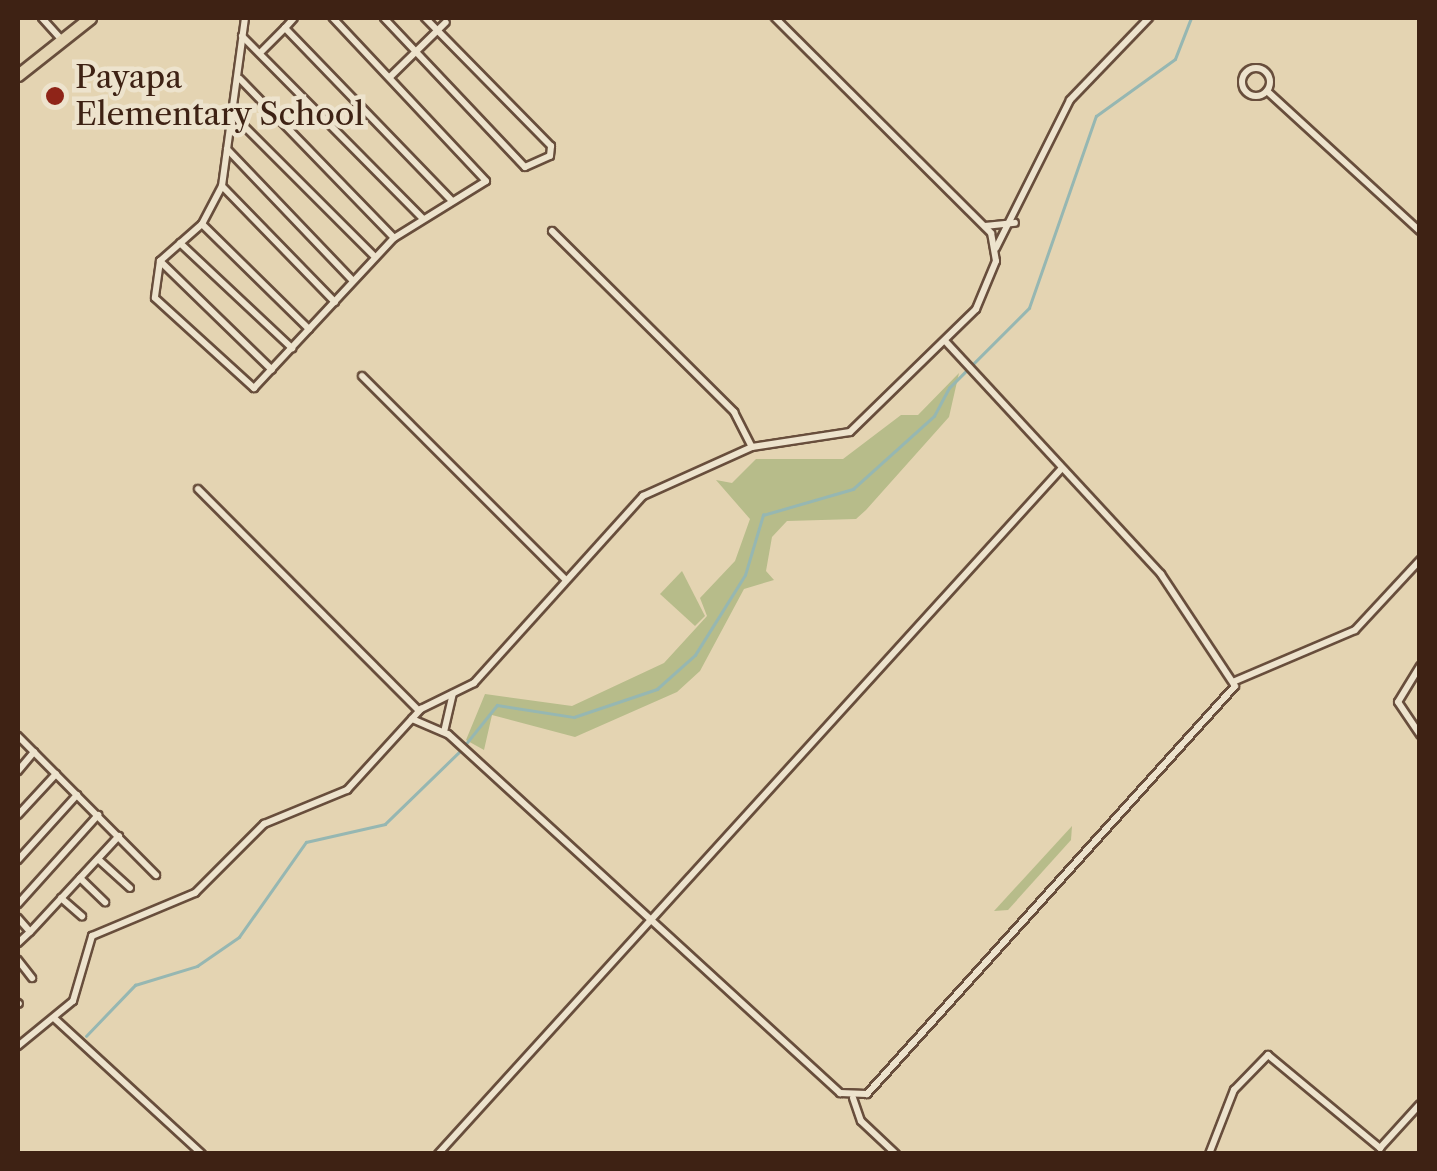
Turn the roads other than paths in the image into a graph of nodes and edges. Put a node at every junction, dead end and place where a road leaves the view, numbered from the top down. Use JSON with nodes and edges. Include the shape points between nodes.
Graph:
{"nodes":[{"id":1,"x":42,"y":18,"type":"edge"},
{"id":2,"x":90,"y":18,"type":"edge"},
{"id":3,"x":245,"y":18,"type":"edge"},
{"id":4,"x":294,"y":18,"type":"edge"},
{"id":5,"x":333,"y":18,"type":"edge"},
{"id":6,"x":384,"y":18,"type":"edge"},
{"id":7,"x":425,"y":18,"type":"edge"},
{"id":8,"x":774,"y":18,"type":"edge"},
{"id":9,"x":1149,"y":18,"type":"edge"},
{"id":10,"x":446,"y":22,"type":"dead end"},
{"id":11,"x":285,"y":28,"type":"junction"},
{"id":12,"x":438,"y":30,"type":"junction"},
{"id":13,"x":242,"y":36,"type":"junction"},
{"id":14,"x":62,"y":40,"type":"junction"},
{"id":15,"x":416,"y":50,"type":"junction"},
{"id":16,"x":261,"y":52,"type":"junction"},
{"id":17,"x":18,"y":75,"type":"edge"},
{"id":18,"x":390,"y":77,"type":"junction"},
{"id":19,"x":240,"y":79,"type":"junction"},
{"id":20,"x":1267,"y":92,"type":"junction"},
{"id":21,"x":233,"y":115,"type":"junction"},
{"id":22,"x":227,"y":149,"type":"junction"},
{"id":23,"x":222,"y":186,"type":"junction"},
{"id":24,"x":451,"y":200,"type":"junction"},
{"id":25,"x":422,"y":218,"type":"junction"},
{"id":26,"x":1015,"y":223,"type":"junction"},
{"id":27,"x":202,"y":224,"type":"junction"},
{"id":28,"x":985,"y":226,"type":"junction"},
{"id":29,"x":1420,"y":231,"type":"edge"},
{"id":30,"x":552,"y":232,"type":"dead end"},
{"id":31,"x":394,"y":238,"type":"junction"},
{"id":32,"x":180,"y":243,"type":"junction"},
{"id":33,"x":996,"y":248,"type":"junction"},
{"id":34,"x":375,"y":257,"type":"junction"},
{"id":35,"x":160,"y":260,"type":"junction"},
{"id":36,"x":353,"y":281,"type":"junction"},
{"id":37,"x":335,"y":302,"type":"junction"},
{"id":38,"x":309,"y":329,"type":"junction"},
{"id":39,"x":945,"y":342,"type":"junction"},
{"id":40,"x":292,"y":348,"type":"junction"},
{"id":41,"x":272,"y":370,"type":"junction"},
{"id":42,"x":362,"y":376,"type":"dead end"},
{"id":43,"x":752,"y":447,"type":"junction"},
{"id":44,"x":1062,"y":468,"type":"junction"},
{"id":45,"x":198,"y":489,"type":"dead end"},
{"id":46,"x":1420,"y":560,"type":"edge"},
{"id":47,"x":566,"y":580,"type":"junction"},
{"id":48,"x":1420,"y":666,"type":"edge"},
{"id":49,"x":1235,"y":681,"type":"junction"},
{"id":50,"x":452,"y":694,"type":"junction"},
{"id":51,"x":418,"y":711,"type":"junction"},
{"id":52,"x":412,"y":719,"type":"junction"},
{"id":53,"x":444,"y":732,"type":"junction"},
{"id":54,"x":1420,"y":735,"type":"edge"},
{"id":55,"x":18,"y":736,"type":"edge"},
{"id":56,"x":34,"y":752,"type":"junction"},
{"id":57,"x":18,"y":771,"type":"edge"},
{"id":58,"x":56,"y":774,"type":"junction"},
{"id":59,"x":77,"y":795,"type":"junction"},
{"id":60,"x":18,"y":815,"type":"edge"},
{"id":61,"x":98,"y":815,"type":"junction"},
{"id":62,"x":120,"y":836,"type":"junction"},
{"id":63,"x":98,"y":858,"type":"junction"},
{"id":64,"x":18,"y":860,"type":"edge"},
{"id":65,"x":156,"y":875,"type":"dead end"},
{"id":66,"x":80,"y":878,"type":"junction"},
{"id":67,"x":130,"y":888,"type":"dead end"},
{"id":68,"x":61,"y":898,"type":"junction"},
{"id":69,"x":105,"y":902,"type":"dead end"},
{"id":70,"x":18,"y":904,"type":"edge"},
{"id":71,"x":82,"y":916,"type":"dead end"},
{"id":72,"x":18,"y":918,"type":"edge"},
{"id":73,"x":652,"y":920,"type":"junction"},
{"id":74,"x":30,"y":932,"type":"junction"},
{"id":75,"x":18,"y":943,"type":"edge"},
{"id":76,"x":18,"y":960,"type":"edge"},
{"id":77,"x":32,"y":978,"type":"dead end"},
{"id":78,"x":54,"y":1018,"type":"junction"},
{"id":79,"x":18,"y":1046,"type":"edge"},
{"id":80,"x":854,"y":1098,"type":"junction"},
{"id":81,"x":1420,"y":1104,"type":"edge"},
{"id":82,"x":202,"y":1154,"type":"edge"},
{"id":83,"x":438,"y":1154,"type":"edge"},
{"id":84,"x":896,"y":1154,"type":"edge"},
{"id":85,"x":1209,"y":1154,"type":"edge"}],
"edges":[{"from":1,"to":14,"type":"street"},
{"from":2,"to":14,"type":"highway"},
{"from":3,"to":13,"type":"street"},
{"from":4,"to":11,"type":"street"},
{"from":5,"to":18,"type":"street"},
{"from":6,"to":15,"type":"street"},
{"from":7,"to":12,"type":"street"},
{"from":8,"to":28,"type":"street"},
{"from":9,"to":26,"type":"street","via":[[1070,100]]},
{"from":10,"to":12,"type":"street"},
{"from":11,"to":16,"type":"street"},
{"from":11,"to":24,"type":"street"},
{"from":12,"to":15,"type":"street"},
{"from":12,"to":15,"type":"street","via":[[550,156],[525,167]]},
{"from":13,"to":16,"type":"street"},
{"from":13,"to":19,"type":"street"},
{"from":14,"to":17,"type":"highway"},
{"from":15,"to":18,"type":"street"},
{"from":16,"to":25,"type":"street"},
{"from":18,"to":24,"type":"street","via":[[485,177]]},
{"from":19,"to":21,"type":"street"},
{"from":19,"to":31,"type":"street"},
{"from":20,"to":20,"type":"street","via":[[1266,70],[1245,72],[1246,92]]},
{"from":20,"to":29,"type":"street"},
{"from":21,"to":22,"type":"street"},
{"from":21,"to":34,"type":"street"},
{"from":22,"to":23,"type":"street"},
{"from":22,"to":36,"type":"street"},
{"from":23,"to":27,"type":"street"},
{"from":23,"to":37,"type":"street"},
{"from":24,"to":25,"type":"street"},
{"from":25,"to":31,"type":"street"},
{"from":26,"to":28,"type":"street"},
{"from":26,"to":33,"type":"street"},
{"from":27,"to":32,"type":"street"},
{"from":27,"to":38,"type":"street"},
{"from":28,"to":33,"type":"street"},
{"from":30,"to":43,"type":"street","via":[[734,412]]},
{"from":31,"to":34,"type":"street"},
{"from":32,"to":35,"type":"street"},
{"from":32,"to":40,"type":"street"},
{"from":33,"to":39,"type":"street","via":[[980,303]]},
{"from":34,"to":36,"type":"street"},
{"from":35,"to":41,"type":"street"},
{"from":35,"to":41,"type":"street","via":[[154,298],[250,387]]},
{"from":36,"to":37,"type":"street"},
{"from":37,"to":38,"type":"street"},
{"from":38,"to":40,"type":"street"},
{"from":39,"to":43,"type":"street","via":[[850,432]]},
{"from":39,"to":44,"type":"street"},
{"from":40,"to":41,"type":"street"},
{"from":42,"to":47,"type":"street"},
{"from":43,"to":47,"type":"street","via":[[644,495]]},
{"from":44,"to":49,"type":"street","via":[[1164,578]]},
{"from":44,"to":73,"type":"street"},
{"from":45,"to":51,"type":"street"},
{"from":46,"to":49,"type":"street","via":[[1356,630]]},
{"from":47,"to":50,"type":"street"},
{"from":48,"to":54,"type":"street","via":[[1398,702]]},
{"from":49,"to":80,"type":"street","via":[[882,1078]]},
{"from":50,"to":51,"type":"street"},
{"from":50,"to":53,"type":"street"},
{"from":51,"to":52,"type":"street"},
{"from":52,"to":53,"type":"street"},
{"from":52,"to":78,"type":"street","via":[[344,792],[264,824],[195,893],[92,936],[77,993]]},
{"from":53,"to":73,"type":"street"},
{"from":55,"to":56,"type":"street"},
{"from":56,"to":57,"type":"street"},
{"from":56,"to":58,"type":"street"},
{"from":58,"to":59,"type":"street"},
{"from":58,"to":60,"type":"street"},
{"from":59,"to":61,"type":"street"},
{"from":59,"to":64,"type":"street"},
{"from":61,"to":62,"type":"street"},
{"from":61,"to":70,"type":"street"},
{"from":62,"to":63,"type":"street"},
{"from":62,"to":65,"type":"street"},
{"from":63,"to":66,"type":"street"},
{"from":63,"to":67,"type":"street"},
{"from":66,"to":68,"type":"street"},
{"from":66,"to":69,"type":"street"},
{"from":68,"to":71,"type":"street"},
{"from":68,"to":74,"type":"street"},
{"from":72,"to":74,"type":"street"},
{"from":73,"to":80,"type":"street"},
{"from":73,"to":83,"type":"street"},
{"from":74,"to":75,"type":"street"},
{"from":76,"to":77,"type":"street"},
{"from":78,"to":79,"type":"street"},
{"from":78,"to":82,"type":"street"},
{"from":80,"to":84,"type":"street","via":[[861,1122]]},
{"from":81,"to":85,"type":"street","via":[[1380,1148],[1268,1056],[1230,1096]]}]}
